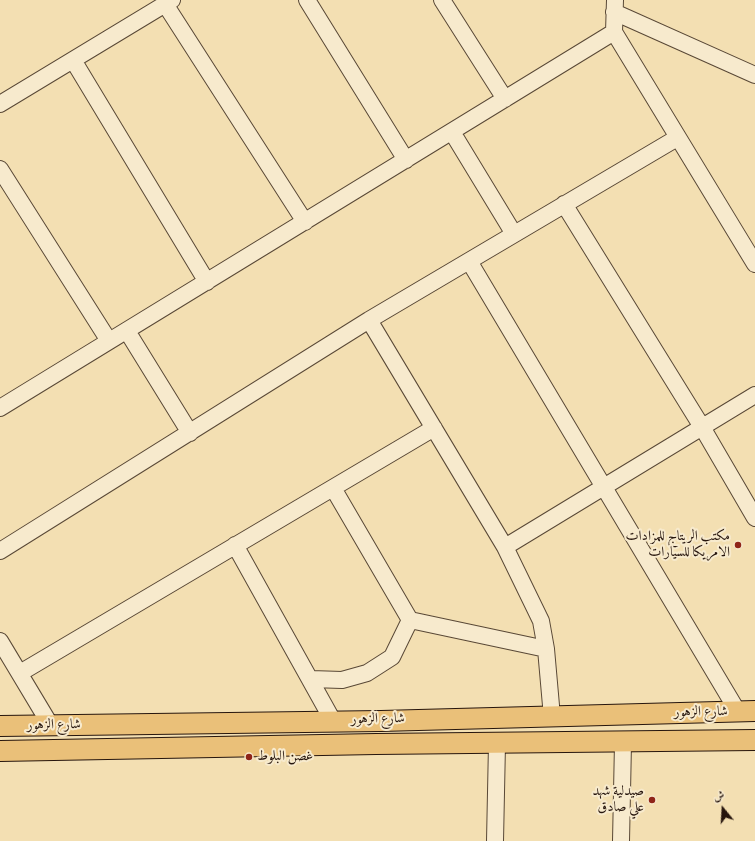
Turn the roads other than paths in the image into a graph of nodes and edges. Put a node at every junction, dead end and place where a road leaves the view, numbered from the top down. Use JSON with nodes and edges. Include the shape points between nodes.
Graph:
{"nodes":[{"id":1,"x":307,"y":0,"type":"edge"},
{"id":2,"x":442,"y":0,"type":"edge"},
{"id":3,"x":168,"y":2,"type":"edge"},
{"id":4,"x":615,"y":6,"type":"edge"},
{"id":5,"x":614,"y":32,"type":"junction"},
{"id":6,"x":73,"y":60,"type":"junction"},
{"id":7,"x":753,"y":76,"type":"edge"},
{"id":8,"x":505,"y":100,"type":"junction"},
{"id":9,"x":0,"y":104,"type":"edge"},
{"id":10,"x":452,"y":132,"type":"junction"},
{"id":11,"x":677,"y":138,"type":"junction"},
{"id":12,"x":406,"y":160,"type":"junction"},
{"id":13,"x":0,"y":170,"type":"edge"},
{"id":14,"x":564,"y":204,"type":"junction"},
{"id":15,"x":305,"y":222,"type":"junction"},
{"id":16,"x":514,"y":234,"type":"junction"},
{"id":17,"x":469,"y":261,"type":"junction"},
{"id":18,"x":755,"y":264,"type":"edge"},
{"id":19,"x":207,"y":282,"type":"junction"},
{"id":20,"x":369,"y":320,"type":"junction"},
{"id":21,"x":127,"y":331,"type":"junction"},
{"id":22,"x":109,"y":341,"type":"junction"},
{"id":23,"x":755,"y":395,"type":"edge"},
{"id":24,"x":1,"y":406,"type":"edge"},
{"id":25,"x":702,"y":427,"type":"junction"},
{"id":26,"x":434,"y":428,"type":"junction"},
{"id":27,"x":190,"y":433,"type":"junction"},
{"id":28,"x":604,"y":487,"type":"junction"},
{"id":29,"x":333,"y":488,"type":"junction"},
{"id":30,"x":755,"y":518,"type":"edge"},
{"id":31,"x":235,"y":546,"type":"junction"},
{"id":32,"x":505,"y":547,"type":"junction"},
{"id":33,"x":0,"y":551,"type":"edge"},
{"id":34,"x":410,"y":620,"type":"junction"},
{"id":35,"x":0,"y":641,"type":"edge"},
{"id":36,"x":546,"y":649,"type":"junction"},
{"id":37,"x":20,"y":673,"type":"junction"},
{"id":38,"x":311,"y":680,"type":"junction"},
{"id":39,"x":746,"y":712,"type":"edge"},
{"id":40,"x":552,"y":717,"type":"junction"},
{"id":41,"x":333,"y":721,"type":"junction"},
{"id":42,"x":0,"y":726,"type":"edge"},
{"id":43,"x":51,"y":726,"type":"junction"},
{"id":44,"x":755,"y":740,"type":"edge"},
{"id":45,"x":623,"y":743,"type":"junction"},
{"id":46,"x":497,"y":744,"type":"junction"},
{"id":47,"x":0,"y":751,"type":"edge"},
{"id":48,"x":495,"y":841,"type":"edge"},
{"id":49,"x":621,"y":841,"type":"edge"}],
"edges":[{"from":1,"to":12,"type":"street"},
{"from":2,"to":8,"type":"street"},
{"from":3,"to":6,"type":"street"},
{"from":3,"to":15,"type":"street"},
{"from":4,"to":5,"type":"street"},
{"from":4,"to":7,"type":"street"},
{"from":5,"to":8,"type":"street"},
{"from":5,"to":11,"type":"street"},
{"from":6,"to":9,"type":"street"},
{"from":6,"to":19,"type":"street"},
{"from":8,"to":10,"type":"street"},
{"from":10,"to":12,"type":"street"},
{"from":10,"to":16,"type":"street"},
{"from":11,"to":14,"type":"street"},
{"from":11,"to":18,"type":"street"},
{"from":12,"to":15,"type":"street"},
{"from":13,"to":22,"type":"street"},
{"from":14,"to":16,"type":"street"},
{"from":14,"to":25,"type":"street"},
{"from":15,"to":19,"type":"street"},
{"from":16,"to":17,"type":"street"},
{"from":17,"to":20,"type":"street"},
{"from":17,"to":28,"type":"street"},
{"from":19,"to":21,"type":"street"},
{"from":20,"to":26,"type":"street"},
{"from":20,"to":27,"type":"street"},
{"from":21,"to":22,"type":"street"},
{"from":21,"to":27,"type":"street"},
{"from":22,"to":24,"type":"street"},
{"from":23,"to":25,"type":"street"},
{"from":25,"to":28,"type":"street"},
{"from":25,"to":30,"type":"street"},
{"from":26,"to":29,"type":"street"},
{"from":26,"to":32,"type":"street"},
{"from":27,"to":33,"type":"street"},
{"from":28,"to":32,"type":"street"},
{"from":28,"to":39,"type":"street"},
{"from":29,"to":31,"type":"street"},
{"from":29,"to":34,"type":"street"},
{"from":31,"to":37,"type":"street"},
{"from":31,"to":38,"type":"street"},
{"from":32,"to":36,"type":"street","via":[[541,621]]},
{"from":34,"to":36,"type":"street"},
{"from":34,"to":38,"type":"street","via":[[392,657],[367,673],[342,680]]},
{"from":35,"to":37,"type":"street"},
{"from":36,"to":40,"type":"street"},
{"from":37,"to":43,"type":"street"},
{"from":38,"to":41,"type":"street"},
{"from":39,"to":40,"type":"main road","name":"شارع الزهور"},
{"from":40,"to":41,"type":"main road","name":"شارع الزهور"},
{"from":41,"to":43,"type":"main road","name":"شارع الزهور"},
{"from":42,"to":43,"type":"main road","name":"شارع الزهور"},
{"from":44,"to":45,"type":"main road","name":"شارع الزهور"},
{"from":45,"to":46,"type":"main road","name":"شارع الزهور"},
{"from":45,"to":49,"type":"street"},
{"from":46,"to":47,"type":"main road","name":"شارع الزهور"},
{"from":46,"to":48,"type":"street"}]}
